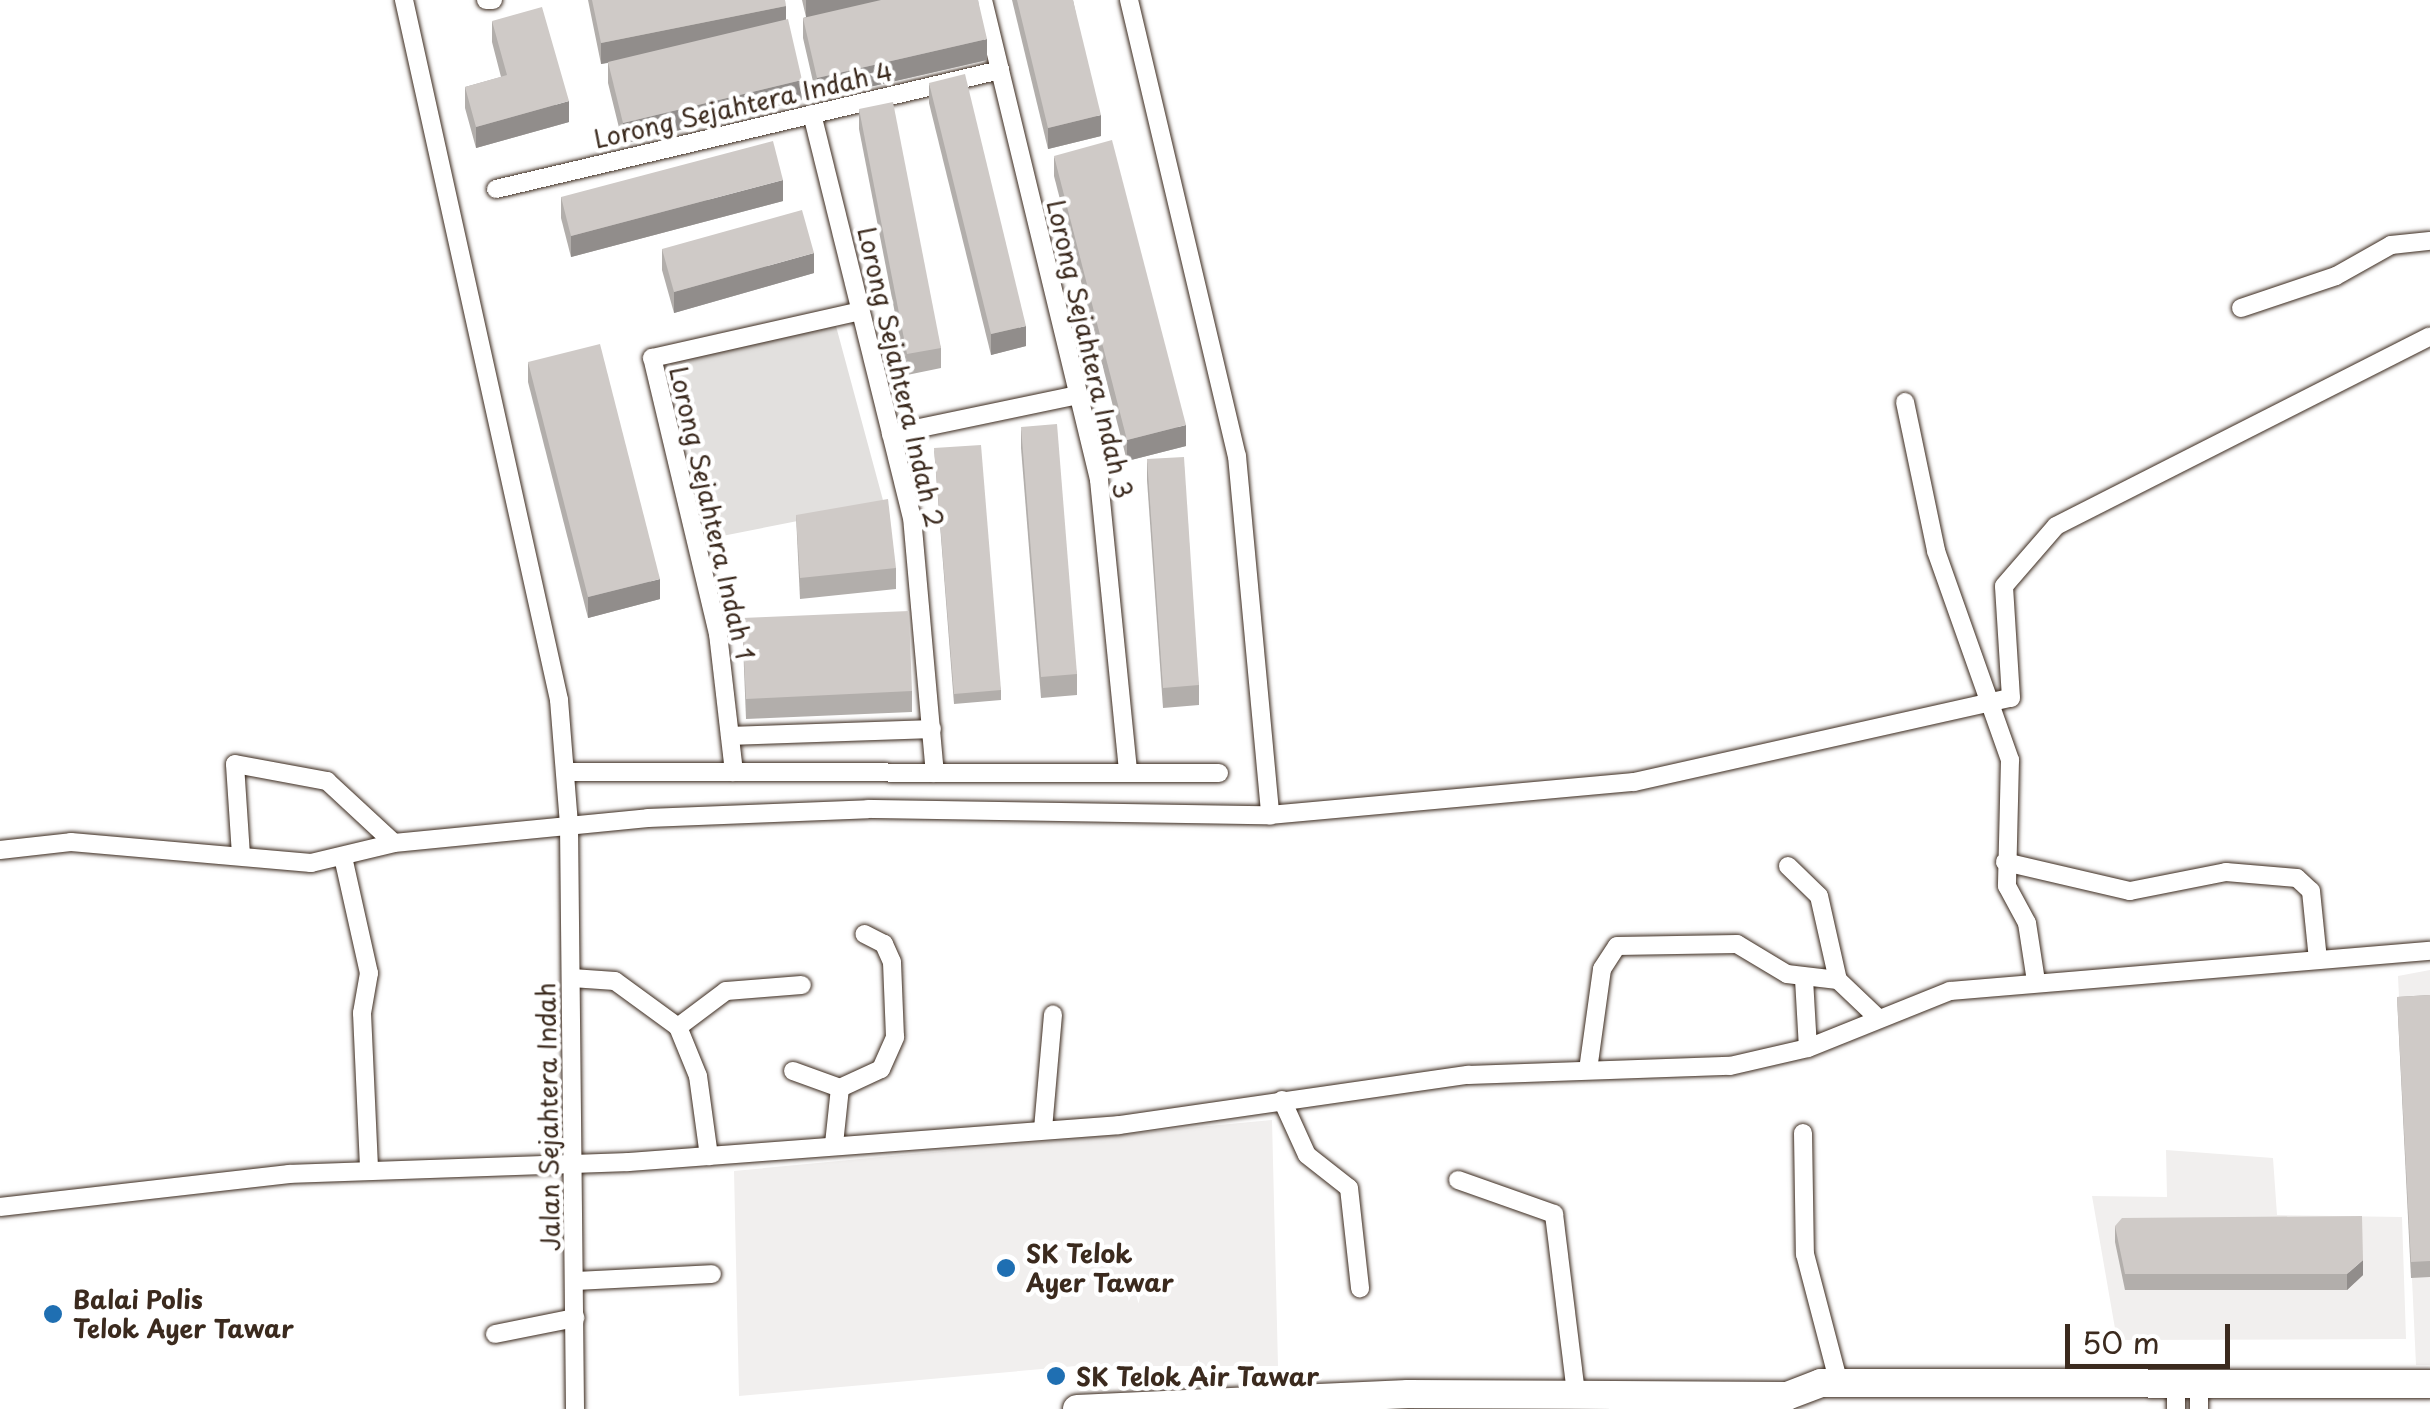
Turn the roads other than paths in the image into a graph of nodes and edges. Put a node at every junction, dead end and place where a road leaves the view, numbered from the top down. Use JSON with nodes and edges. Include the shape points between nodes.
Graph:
{"nodes":[{"id":1,"x":404,"y":0,"type":"edge"},
{"id":2,"x":983,"y":0,"type":"edge"},
{"id":3,"x":1129,"y":0,"type":"edge"},
{"id":4,"x":1000,"y":70,"type":"junction"},
{"id":5,"x":812,"y":114,"type":"junction"},
{"id":6,"x":496,"y":189,"type":"dead end"},
{"id":7,"x":2430,"y":241,"type":"edge"},
{"id":8,"x":2241,"y":308,"type":"dead end"},
{"id":9,"x":860,"y":311,"type":"junction"},
{"id":10,"x":2430,"y":336,"type":"edge"},
{"id":11,"x":1078,"y":395,"type":"junction"},
{"id":12,"x":1905,"y":402,"type":"dead end"},
{"id":13,"x":891,"y":434,"type":"junction"},
{"id":14,"x":1995,"y":702,"type":"junction"},
{"id":15,"x":932,"y":729,"type":"junction"},
{"id":16,"x":730,"y":736,"type":"junction"},
{"id":17,"x":566,"y":772,"type":"junction"},
{"id":18,"x":734,"y":772,"type":"junction"},
{"id":19,"x":935,"y":772,"type":"junction"},
{"id":20,"x":1128,"y":773,"type":"junction"},
{"id":21,"x":1219,"y":774,"type":"dead end"},
{"id":22,"x":1270,"y":814,"type":"junction"},
{"id":23,"x":569,"y":825,"type":"junction"},
{"id":24,"x":394,"y":842,"type":"junction"},
{"id":25,"x":0,"y":850,"type":"edge"},
{"id":26,"x":241,"y":855,"type":"junction"},
{"id":27,"x":342,"y":857,"type":"junction"},
{"id":28,"x":2005,"y":862,"type":"junction"},
{"id":29,"x":1788,"y":866,"type":"dead end"},
{"id":30,"x":864,"y":934,"type":"dead end"},
{"id":31,"x":2430,"y":951,"type":"edge"},
{"id":32,"x":2318,"y":960,"type":"junction"},
{"id":33,"x":572,"y":978,"type":"junction"},
{"id":34,"x":1804,"y":978,"type":"junction"},
{"id":35,"x":1838,"y":980,"type":"junction"},
{"id":36,"x":2036,"y":981,"type":"junction"},
{"id":37,"x":802,"y":986,"type":"dead end"},
{"id":38,"x":1052,"y":1014,"type":"dead end"},
{"id":39,"x":1878,"y":1018,"type":"junction"},
{"id":40,"x":678,"y":1027,"type":"junction"},
{"id":41,"x":1808,"y":1048,"type":"junction"},
{"id":42,"x":1588,"y":1070,"type":"junction"},
{"id":43,"x":793,"y":1071,"type":"dead end"},
{"id":44,"x":840,"y":1088,"type":"junction"},
{"id":45,"x":1282,"y":1100,"type":"junction"},
{"id":46,"x":1042,"y":1130,"type":"junction"},
{"id":47,"x":1803,"y":1133,"type":"dead end"},
{"id":48,"x":834,"y":1144,"type":"junction"},
{"id":49,"x":709,"y":1156,"type":"junction"},
{"id":50,"x":573,"y":1164,"type":"junction"},
{"id":51,"x":369,"y":1170,"type":"junction"},
{"id":52,"x":1458,"y":1180,"type":"dead end"},
{"id":53,"x":0,"y":1206,"type":"edge"},
{"id":54,"x":712,"y":1274,"type":"dead end"},
{"id":55,"x":575,"y":1282,"type":"junction"},
{"id":56,"x":1360,"y":1288,"type":"dead end"},
{"id":57,"x":575,"y":1318,"type":"junction"},
{"id":58,"x":495,"y":1334,"type":"dead end"},
{"id":59,"x":1839,"y":1384,"type":"junction"},
{"id":60,"x":2430,"y":1384,"type":"edge"},
{"id":61,"x":1576,"y":1394,"type":"junction"},
{"id":62,"x":2188,"y":1399,"type":"edge"},
{"id":63,"x":1798,"y":1402,"type":"edge"},
{"id":64,"x":575,"y":1409,"type":"edge"},
{"id":65,"x":1077,"y":1409,"type":"edge"}],
"edges":[{"from":1,"to":17,"type":"street","name":"Jalan Sejahtera Indah","via":[[544,622]]},
{"from":2,"to":4,"type":"street","name":"Lorong Sejahtera Indah 3"},
{"from":3,"to":22,"type":"street","via":[[1237,456]]},
{"from":4,"to":5,"type":"street","name":"Lorong Sejahtera Indah 4"},
{"from":4,"to":11,"type":"street","name":"Lorong Sejahtera Indah 3"},
{"from":5,"to":6,"type":"street","name":"Lorong Sejahtera Indah 4"},
{"from":5,"to":9,"type":"street","name":"Lorong Sejahtera Indah 2"},
{"from":7,"to":8,"type":"street","via":[[2392,246],[2336,276]]},
{"from":9,"to":13,"type":"street","name":"Lorong Sejahtera Indah 2"},
{"from":9,"to":16,"type":"street","name":"Lorong Sejahtera Indah 1","via":[[652,358],[718,634]]},
{"from":10,"to":14,"type":"street","via":[[2056,526],[2004,586],[2011,698]]},
{"from":11,"to":13,"type":"street"},
{"from":11,"to":20,"type":"street","name":"Lorong Sejahtera Indah 3","via":[[1099,480]]},
{"from":12,"to":14,"type":"street","via":[[1936,552]]},
{"from":13,"to":15,"type":"street","name":"Lorong Sejahtera Indah 2","via":[[912,517]]},
{"from":14,"to":22,"type":"street","via":[[1634,782]]},
{"from":14,"to":28,"type":"street","via":[[2014,787]]},
{"from":15,"to":16,"type":"street"},
{"from":15,"to":19,"type":"street","name":"Lorong Sejahtera Indah 2"},
{"from":16,"to":18,"type":"street","name":"Lorong Sejahtera Indah 1"},
{"from":17,"to":18,"type":"street"},
{"from":17,"to":23,"type":"street","name":"Jalan Sejahtera Indah"},
{"from":18,"to":19,"type":"street"},
{"from":19,"to":20,"type":"street"},
{"from":20,"to":21,"type":"street"},
{"from":22,"to":23,"type":"street","via":[[868,808]]},
{"from":23,"to":24,"type":"street"},
{"from":23,"to":33,"type":"street","name":"Jalan Sejahtera Indah"},
{"from":24,"to":26,"type":"street","via":[[327,782],[268,763],[236,764]]},
{"from":24,"to":27,"type":"street"},
{"from":25,"to":26,"type":"street","via":[[71,842]]},
{"from":26,"to":27,"type":"street"},
{"from":27,"to":51,"type":"street","via":[[369,973],[362,1022]]},
{"from":28,"to":32,"type":"street","via":[[2130,891],[2226,872],[2298,878],[2311,891]]},
{"from":28,"to":36,"type":"street"},
{"from":29,"to":35,"type":"street","via":[[1820,896]]},
{"from":30,"to":44,"type":"street","via":[[884,944],[892,962],[895,1037],[881,1068]]},
{"from":31,"to":32,"type":"street"},
{"from":32,"to":36,"type":"street"},
{"from":33,"to":40,"type":"street","via":[[616,981]]},
{"from":33,"to":50,"type":"street","name":"Jalan Sejahtera Indah"},
{"from":34,"to":35,"type":"street"},
{"from":34,"to":41,"type":"street"},
{"from":34,"to":42,"type":"street","via":[[1737,944],[1617,946],[1602,970]]},
{"from":35,"to":39,"type":"street"},
{"from":36,"to":39,"type":"street","via":[[1950,991]]},
{"from":37,"to":40,"type":"street","via":[[726,990]]},
{"from":38,"to":46,"type":"street"},
{"from":39,"to":41,"type":"street"},
{"from":40,"to":49,"type":"street","via":[[698,1076]]},
{"from":41,"to":42,"type":"street","via":[[1730,1066]]},
{"from":42,"to":45,"type":"street","via":[[1399,1082]]},
{"from":43,"to":44,"type":"street"},
{"from":44,"to":48,"type":"street"},
{"from":45,"to":46,"type":"street"},
{"from":45,"to":56,"type":"street","via":[[1306,1156],[1350,1188]]},
{"from":46,"to":48,"type":"street"},
{"from":47,"to":59,"type":"street","via":[[1805,1254]]},
{"from":48,"to":49,"type":"street"},
{"from":49,"to":50,"type":"street"},
{"from":50,"to":51,"type":"street"},
{"from":50,"to":55,"type":"street","name":"Jalan Sejahtera Indah"},
{"from":51,"to":53,"type":"street"},
{"from":52,"to":61,"type":"street","via":[[1554,1214]]},
{"from":54,"to":55,"type":"street"},
{"from":55,"to":57,"type":"street","name":"Jalan Sejahtera Indah"},
{"from":57,"to":58,"type":"street"},
{"from":57,"to":64,"type":"street","name":"Jalan Sejahtera Indah"},
{"from":59,"to":62,"type":"main road"},
{"from":59,"to":63,"type":"main road"},
{"from":60,"to":62,"type":"main road"},
{"from":61,"to":63,"type":"main road"},
{"from":61,"to":65,"type":"main road"}]}
